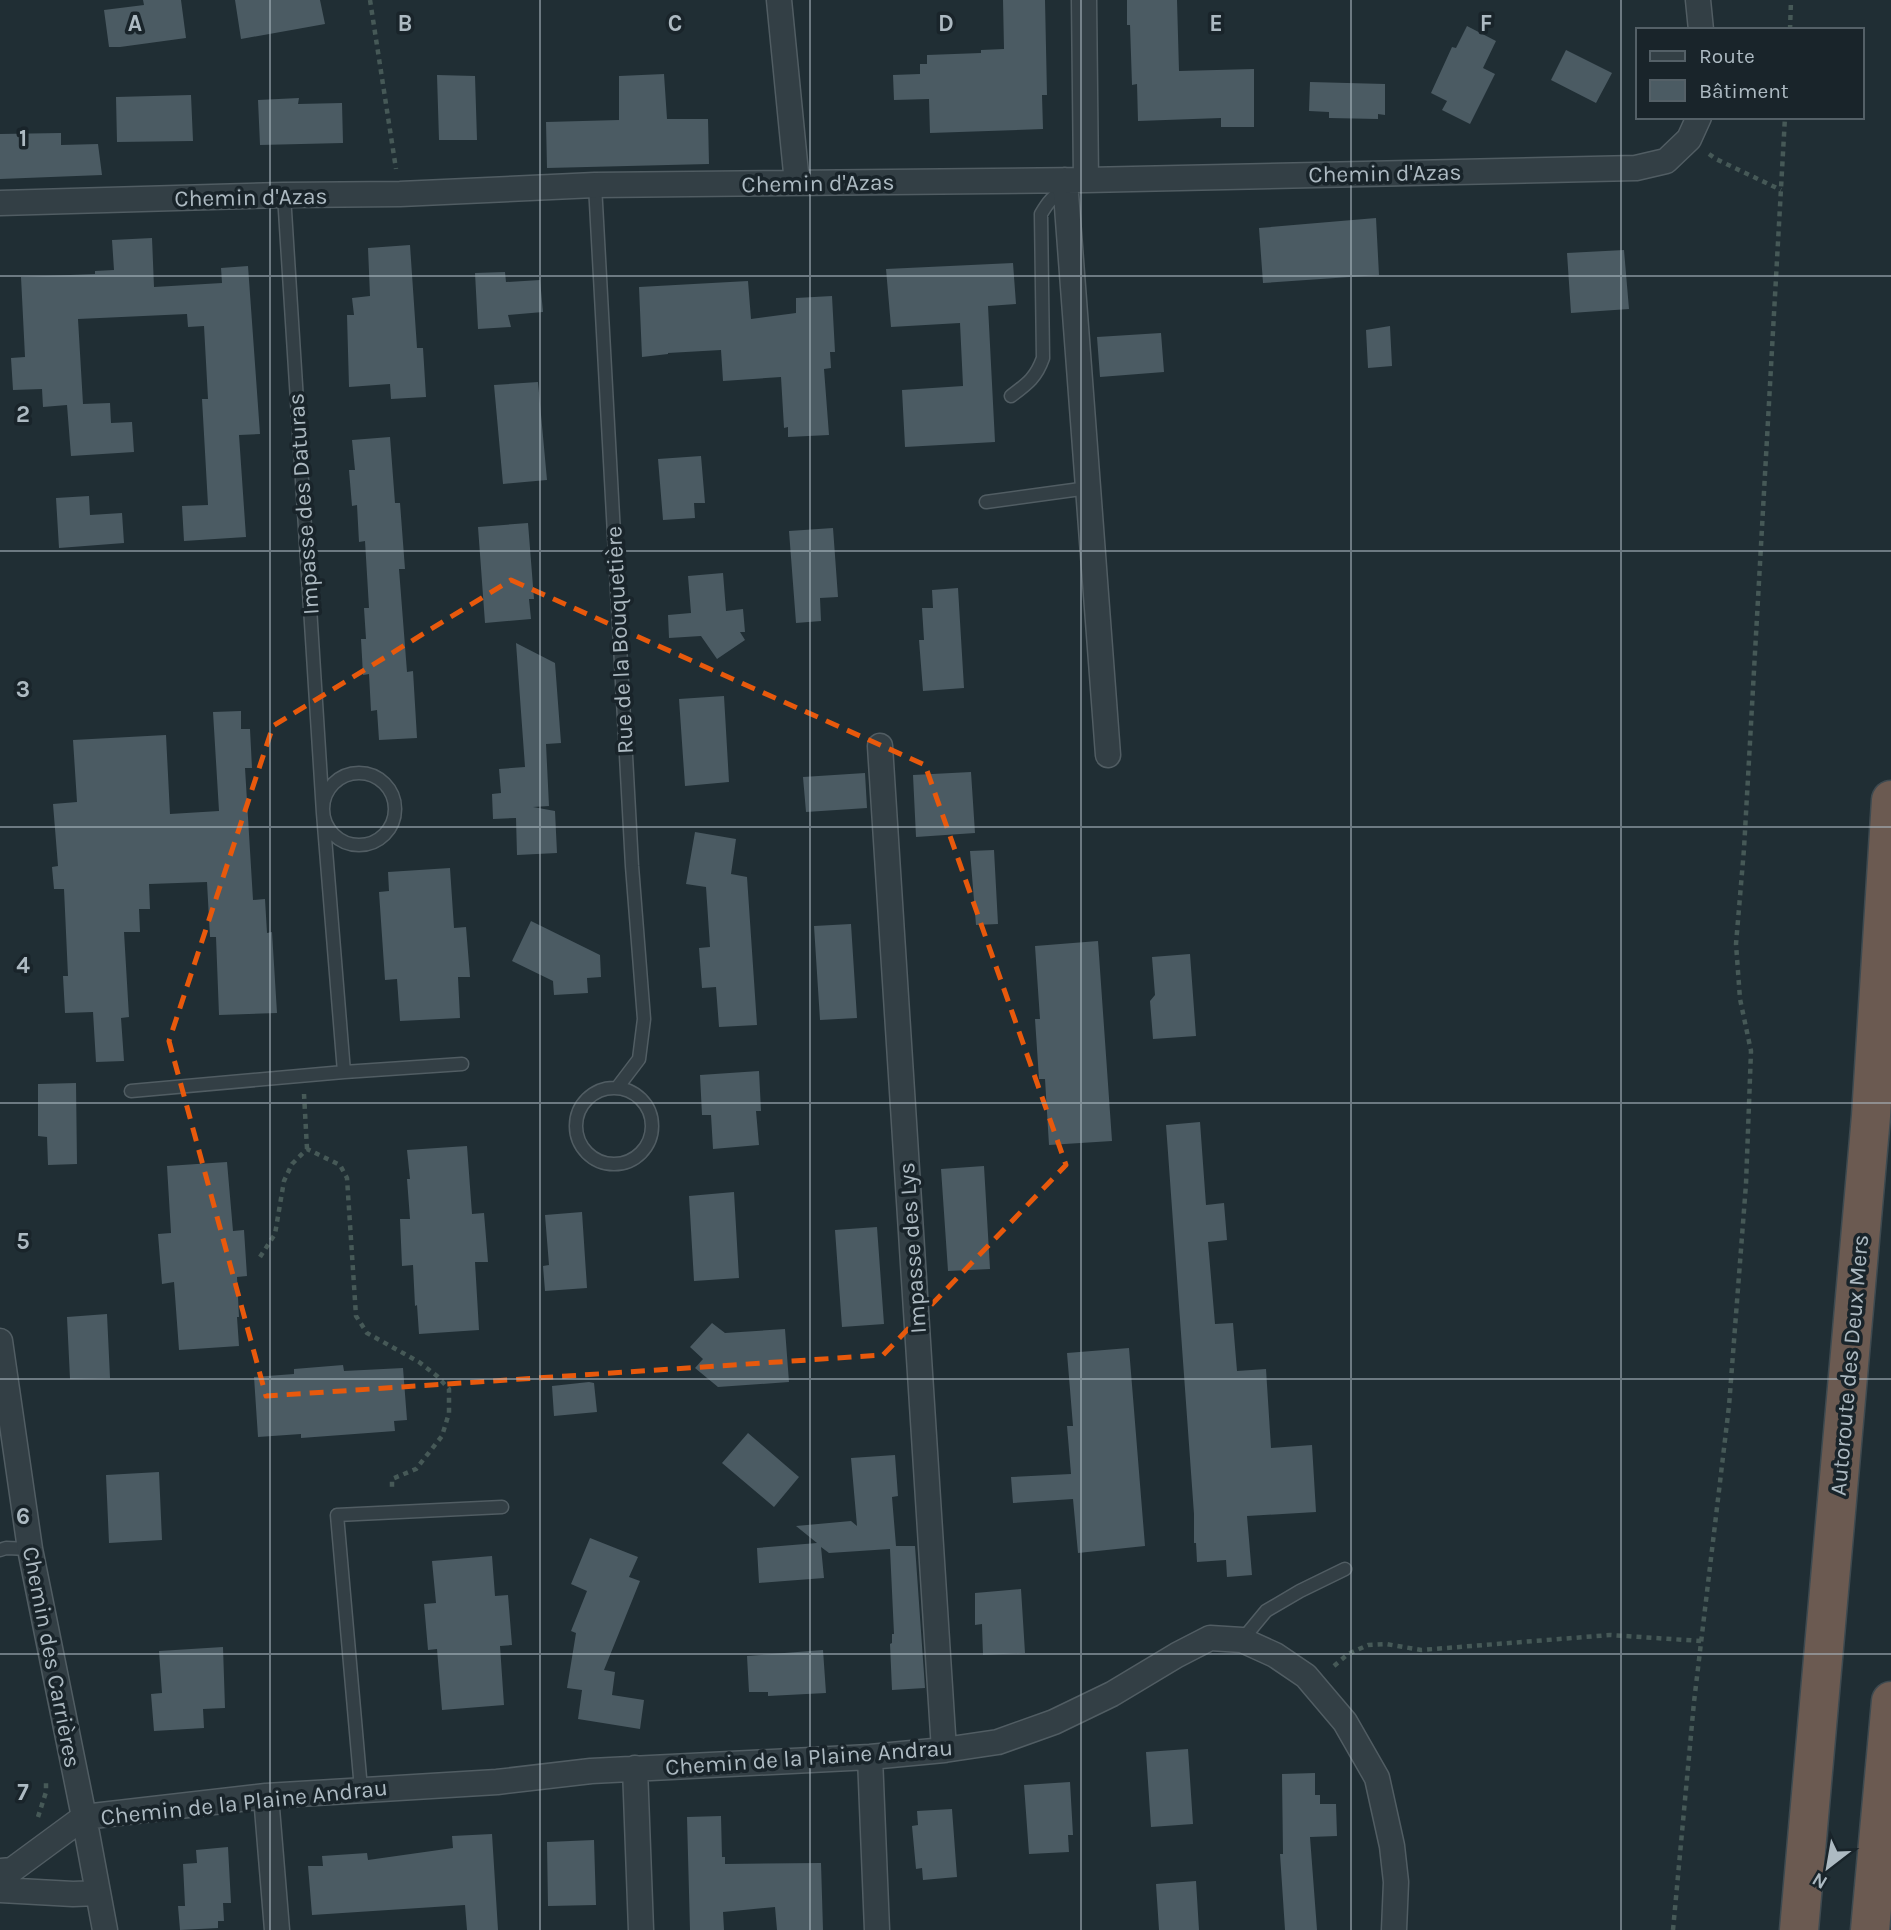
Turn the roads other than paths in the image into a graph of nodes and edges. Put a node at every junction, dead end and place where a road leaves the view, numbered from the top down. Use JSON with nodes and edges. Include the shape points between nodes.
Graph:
{"nodes":[{"id":1,"x":779,"y":0,"type":"edge"},
{"id":2,"x":1084,"y":0,"type":"edge"},
{"id":3,"x":1698,"y":0,"type":"edge"},
{"id":4,"x":1701,"y":28,"type":"edge"},
{"id":5,"x":1694,"y":128,"type":"edge"},
{"id":6,"x":797,"y":183,"type":"junction"},
{"id":7,"x":1072,"y":183,"type":"junction"},
{"id":8,"x":595,"y":185,"type":"junction"},
{"id":9,"x":284,"y":195,"type":"junction"},
{"id":10,"x":0,"y":203,"type":"edge"},
{"id":11,"x":1011,"y":396,"type":"dead end"},
{"id":12,"x":1088,"y":488,"type":"junction"},
{"id":13,"x":986,"y":502,"type":"dead end"},
{"id":14,"x":880,"y":746,"type":"dead end"},
{"id":15,"x":1108,"y":755,"type":"dead end"},
{"id":16,"x":1891,"y":800,"type":"edge"},
{"id":17,"x":323,"y":813,"type":"junction"},
{"id":18,"x":462,"y":1064,"type":"dead end"},
{"id":19,"x":344,"y":1072,"type":"junction"},
{"id":20,"x":617,"y":1088,"type":"junction"},
{"id":21,"x":131,"y":1091,"type":"dead end"},
{"id":22,"x":0,"y":1340,"type":"edge"},
{"id":23,"x":2,"y":1374,"type":"edge"},
{"id":24,"x":502,"y":1507,"type":"dead end"},
{"id":25,"x":30,"y":1549,"type":"junction"},
{"id":26,"x":0,"y":1550,"type":"edge"},
{"id":27,"x":1345,"y":1569,"type":"dead end"},
{"id":28,"x":1242,"y":1640,"type":"junction"},
{"id":29,"x":1891,"y":1701,"type":"edge"},
{"id":30,"x":944,"y":1751,"type":"junction"},
{"id":31,"x":870,"y":1757,"type":"junction"},
{"id":32,"x":635,"y":1768,"type":"junction"},
{"id":33,"x":361,"y":1789,"type":"junction"},
{"id":34,"x":266,"y":1796,"type":"junction"},
{"id":35,"x":84,"y":1817,"type":"junction"},
{"id":36,"x":0,"y":1871,"type":"edge"},
{"id":37,"x":0,"y":1890,"type":"edge"},
{"id":38,"x":99,"y":1893,"type":"junction"},
{"id":39,"x":104,"y":1930,"type":"edge"},
{"id":40,"x":277,"y":1930,"type":"edge"},
{"id":41,"x":641,"y":1930,"type":"edge"},
{"id":42,"x":877,"y":1930,"type":"edge"},
{"id":43,"x":1394,"y":1930,"type":"edge"},
{"id":44,"x":1799,"y":1930,"type":"edge"},
{"id":45,"x":1870,"y":1930,"type":"edge"}],
"edges":[{"from":1,"to":6,"type":"street"},
{"from":2,"to":7,"type":"street"},
{"from":3,"to":4,"type":"street"},
{"from":5,"to":7,"type":"street","name":"Chemin d'Azas","via":[[1666,161],[1636,168]]},
{"from":6,"to":7,"type":"street","name":"Chemin d'Azas"},
{"from":6,"to":8,"type":"street","name":"Chemin d'Azas"},
{"from":7,"to":11,"type":"lane","via":[[1048,201],[1041,214],[1043,358],[1032,380]]},
{"from":7,"to":12,"type":"street"},
{"from":8,"to":9,"type":"street","name":"Chemin d'Azas"},
{"from":8,"to":20,"type":"lane","name":"Rue de la Bouquetière","via":[[644,1019],[639,1059]]},
{"from":9,"to":10,"type":"street","name":"Chemin d'Azas"},
{"from":9,"to":17,"type":"lane","name":"Impasse des Daturas"},
{"from":12,"to":13,"type":"lane"},
{"from":12,"to":15,"type":"street"},
{"from":14,"to":30,"type":"street","name":"Impasse des Lys"},
{"from":16,"to":44,"type":"highway","name":"Autoroute des Deux Mers","via":[[1871,1116]]},
{"from":17,"to":17,"type":"lane","via":[[326,825],[339,839],[364,845],[381,839],[392,825],[396,808],[394,796],[381,779],[358,772],[332,784],[325,794]]},
{"from":17,"to":19,"type":"lane","name":"Impasse des Daturas"},
{"from":18,"to":19,"type":"lane"},
{"from":19,"to":21,"type":"lane"},
{"from":20,"to":20,"type":"lane","via":[[604,1089],[587,1099],[576,1123],[581,1144],[605,1163],[635,1158],[648,1144],[652,1131],[646,1105]]},
{"from":22,"to":23,"type":"street","name":"Chemin des Carrières"},
{"from":23,"to":25,"type":"street","name":"Chemin des Carrières"},
{"from":24,"to":33,"type":"lane","via":[[337,1515]]},
{"from":25,"to":26,"type":"lane"},
{"from":25,"to":35,"type":"street","name":"Chemin des Carrières"},
{"from":27,"to":28,"type":"lane","via":[[1266,1611]]},
{"from":28,"to":30,"type":"street","name":"Chemin de la Plaine Andrau","via":[[1210,1638],[1054,1722],[998,1742]]},
{"from":28,"to":43,"type":"street","name":"Chemin de la Plaine Andrau","via":[[1306,1676],[1345,1722],[1377,1778],[1396,1882]]},
{"from":29,"to":45,"type":"highway"},
{"from":30,"to":31,"type":"street","name":"Chemin de la Plaine Andrau"},
{"from":31,"to":32,"type":"street","name":"Chemin de la Plaine Andrau"},
{"from":31,"to":42,"type":"street"},
{"from":32,"to":33,"type":"street","name":"Chemin de la Plaine Andrau"},
{"from":32,"to":41,"type":"street"},
{"from":33,"to":34,"type":"street","name":"Chemin de la Plaine Andrau"},
{"from":34,"to":35,"type":"street","name":"Chemin de la Plaine Andrau"},
{"from":34,"to":40,"type":"street"},
{"from":35,"to":36,"type":"street","via":[[12,1870]]},
{"from":35,"to":38,"type":"street","name":"Chemin des Carrières"},
{"from":37,"to":38,"type":"street"},
{"from":38,"to":39,"type":"street","name":"Chemin des Carrières"}]}
